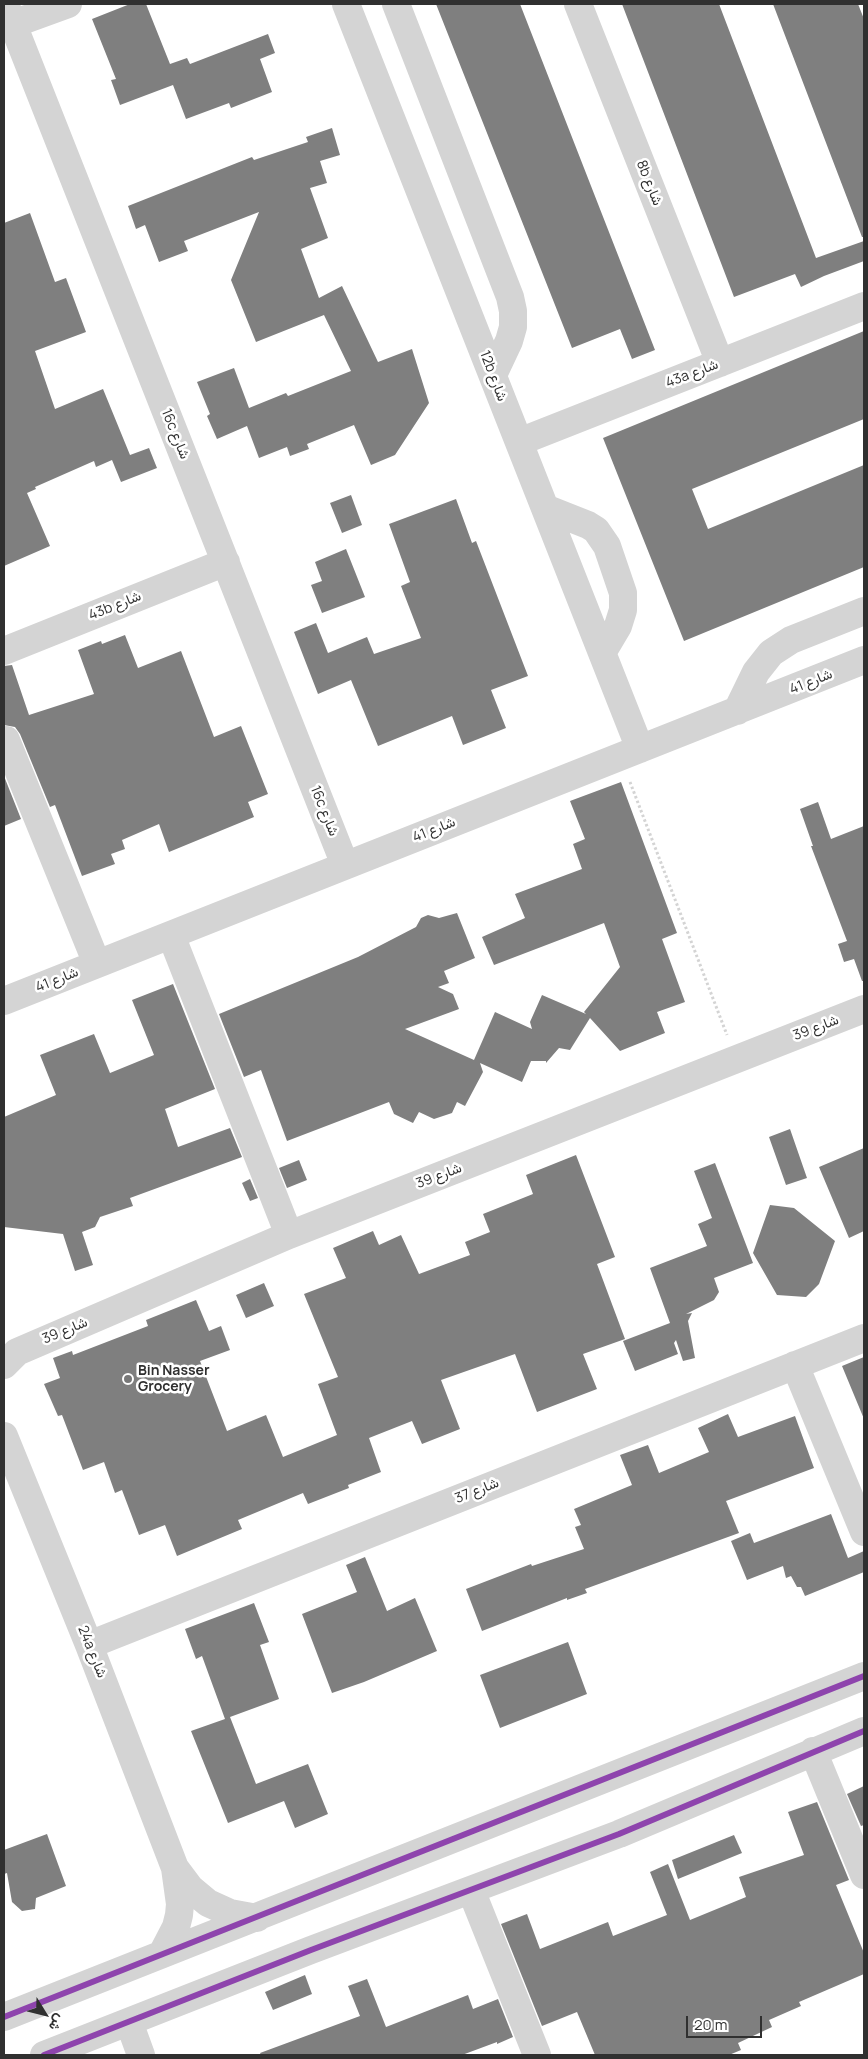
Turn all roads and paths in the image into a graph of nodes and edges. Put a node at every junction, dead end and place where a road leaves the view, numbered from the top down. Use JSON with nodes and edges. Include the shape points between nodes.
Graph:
{"nodes":[{"id":1,"x":68,"y":4,"type":"edge"},
{"id":2,"x":346,"y":4,"type":"edge"},
{"id":3,"x":396,"y":4,"type":"edge"},
{"id":4,"x":578,"y":4,"type":"edge"},
{"id":5,"x":9,"y":14,"type":"edge"},
{"id":6,"x":864,"y":306,"type":"edge"},
{"id":7,"x":720,"y":363,"type":"junction"},
{"id":8,"x":493,"y":375,"type":"junction"},
{"id":9,"x":519,"y":442,"type":"junction"},
{"id":10,"x":545,"y":508,"type":"junction"},
{"id":11,"x":226,"y":562,"type":"junction"},
{"id":12,"x":864,"y":611,"type":"edge"},
{"id":13,"x":4,"y":651,"type":"edge"},
{"id":14,"x":602,"y":653,"type":"junction"},
{"id":15,"x":864,"y":660,"type":"edge"},
{"id":16,"x":737,"y":711,"type":"junction"},
{"id":17,"x":6,"y":740,"type":"dead end"},
{"id":18,"x":630,"y":753,"type":"junction"},
{"id":19,"x":346,"y":865,"type":"junction"},
{"id":20,"x":171,"y":935,"type":"junction"},
{"id":21,"x":97,"y":964,"type":"junction"},
{"id":22,"x":4,"y":1001,"type":"edge"},
{"id":23,"x":864,"y":1009,"type":"edge"},
{"id":24,"x":736,"y":1059,"type":"junction"},
{"id":25,"x":289,"y":1235,"type":"junction"},
{"id":26,"x":864,"y":1338,"type":"edge"},
{"id":27,"x":10,"y":1358,"type":"edge"},
{"id":28,"x":795,"y":1365,"type":"junction"},
{"id":29,"x":4,"y":1436,"type":"edge"},
{"id":30,"x":864,"y":1532,"type":"edge"},
{"id":31,"x":89,"y":1644,"type":"junction"},
{"id":32,"x":864,"y":1676,"type":"edge"},
{"id":33,"x":864,"y":1731,"type":"edge"},
{"id":34,"x":813,"y":1751,"type":"junction"},
{"id":35,"x":176,"y":1868,"type":"junction"},
{"id":36,"x":864,"y":1874,"type":"edge"},
{"id":37,"x":471,"y":1890,"type":"junction"},
{"id":38,"x":257,"y":1918,"type":"junction"},
{"id":39,"x":162,"y":1954,"type":"junction"},
{"id":40,"x":4,"y":2017,"type":"edge"},
{"id":41,"x":129,"y":2022,"type":"junction"},
{"id":42,"x":44,"y":2055,"type":"edge"},
{"id":43,"x":141,"y":2055,"type":"edge"},
{"id":44,"x":537,"y":2055,"type":"edge"}],
"edges":[{"from":1,"to":5,"type":"street"},
{"from":2,"to":8,"type":"street","name":"12b شارع"},
{"from":3,"to":8,"type":"street","via":[[510,297],[513,311],[509,341]]},
{"from":4,"to":7,"type":"street","name":"8b شارع"},
{"from":5,"to":11,"type":"street","name":"16c شارع"},
{"from":6,"to":7,"type":"street","name":"43a شارع"},
{"from":7,"to":9,"type":"street","name":"43a شارع"},
{"from":8,"to":9,"type":"street","name":"12b شارع"},
{"from":9,"to":10,"type":"street","name":"12b شارع"},
{"from":10,"to":14,"type":"street","name":"12b شارع"},
{"from":10,"to":14,"type":"street","via":[[588,525],[596,530],[607,546],[623,602],[621,618]]},
{"from":11,"to":13,"type":"street","name":"43b شارع"},
{"from":11,"to":19,"type":"street","name":"16c شارع"},
{"from":12,"to":16,"type":"street","via":[[791,640],[771,653],[756,672]]},
{"from":14,"to":18,"type":"street","name":"12b شارع"},
{"from":15,"to":16,"type":"street","name":"شارع 41"},
{"from":16,"to":18,"type":"street","name":"شارع 41"},
{"from":17,"to":21,"type":"street"},
{"from":18,"to":19,"type":"street","name":"شارع 41"},
{"from":18,"to":24,"type":"path"},
{"from":19,"to":20,"type":"street","name":"شارع 41"},
{"from":20,"to":21,"type":"street","name":"شارع 41"},
{"from":20,"to":25,"type":"street"},
{"from":21,"to":22,"type":"street","name":"شارع 41"},
{"from":23,"to":24,"type":"street","name":"شارع 39"},
{"from":24,"to":25,"type":"street","name":"شارع 39"},
{"from":25,"to":27,"type":"street","name":"شارع 39"},
{"from":26,"to":28,"type":"street","name":"شارع 37"},
{"from":28,"to":30,"type":"street"},
{"from":28,"to":31,"type":"street","name":"شارع 37"},
{"from":29,"to":31,"type":"street","name":"24a شارع"},
{"from":31,"to":35,"type":"street","name":"24a شارع"},
{"from":32,"to":38,"type":"street"},
{"from":33,"to":34,"type":"street"},
{"from":34,"to":36,"type":"street"},
{"from":34,"to":37,"type":"street","via":[[619,1834]]},
{"from":35,"to":38,"type":"street","name":"24a شارع","via":[[190,1888],[208,1903],[230,1913]]},
{"from":35,"to":39,"type":"street","name":"24a شارع","via":[[179,1915]]},
{"from":37,"to":41,"type":"street"},
{"from":37,"to":44,"type":"street"},
{"from":38,"to":39,"type":"street"},
{"from":39,"to":40,"type":"street"},
{"from":41,"to":42,"type":"street"},
{"from":41,"to":43,"type":"street"}]}
